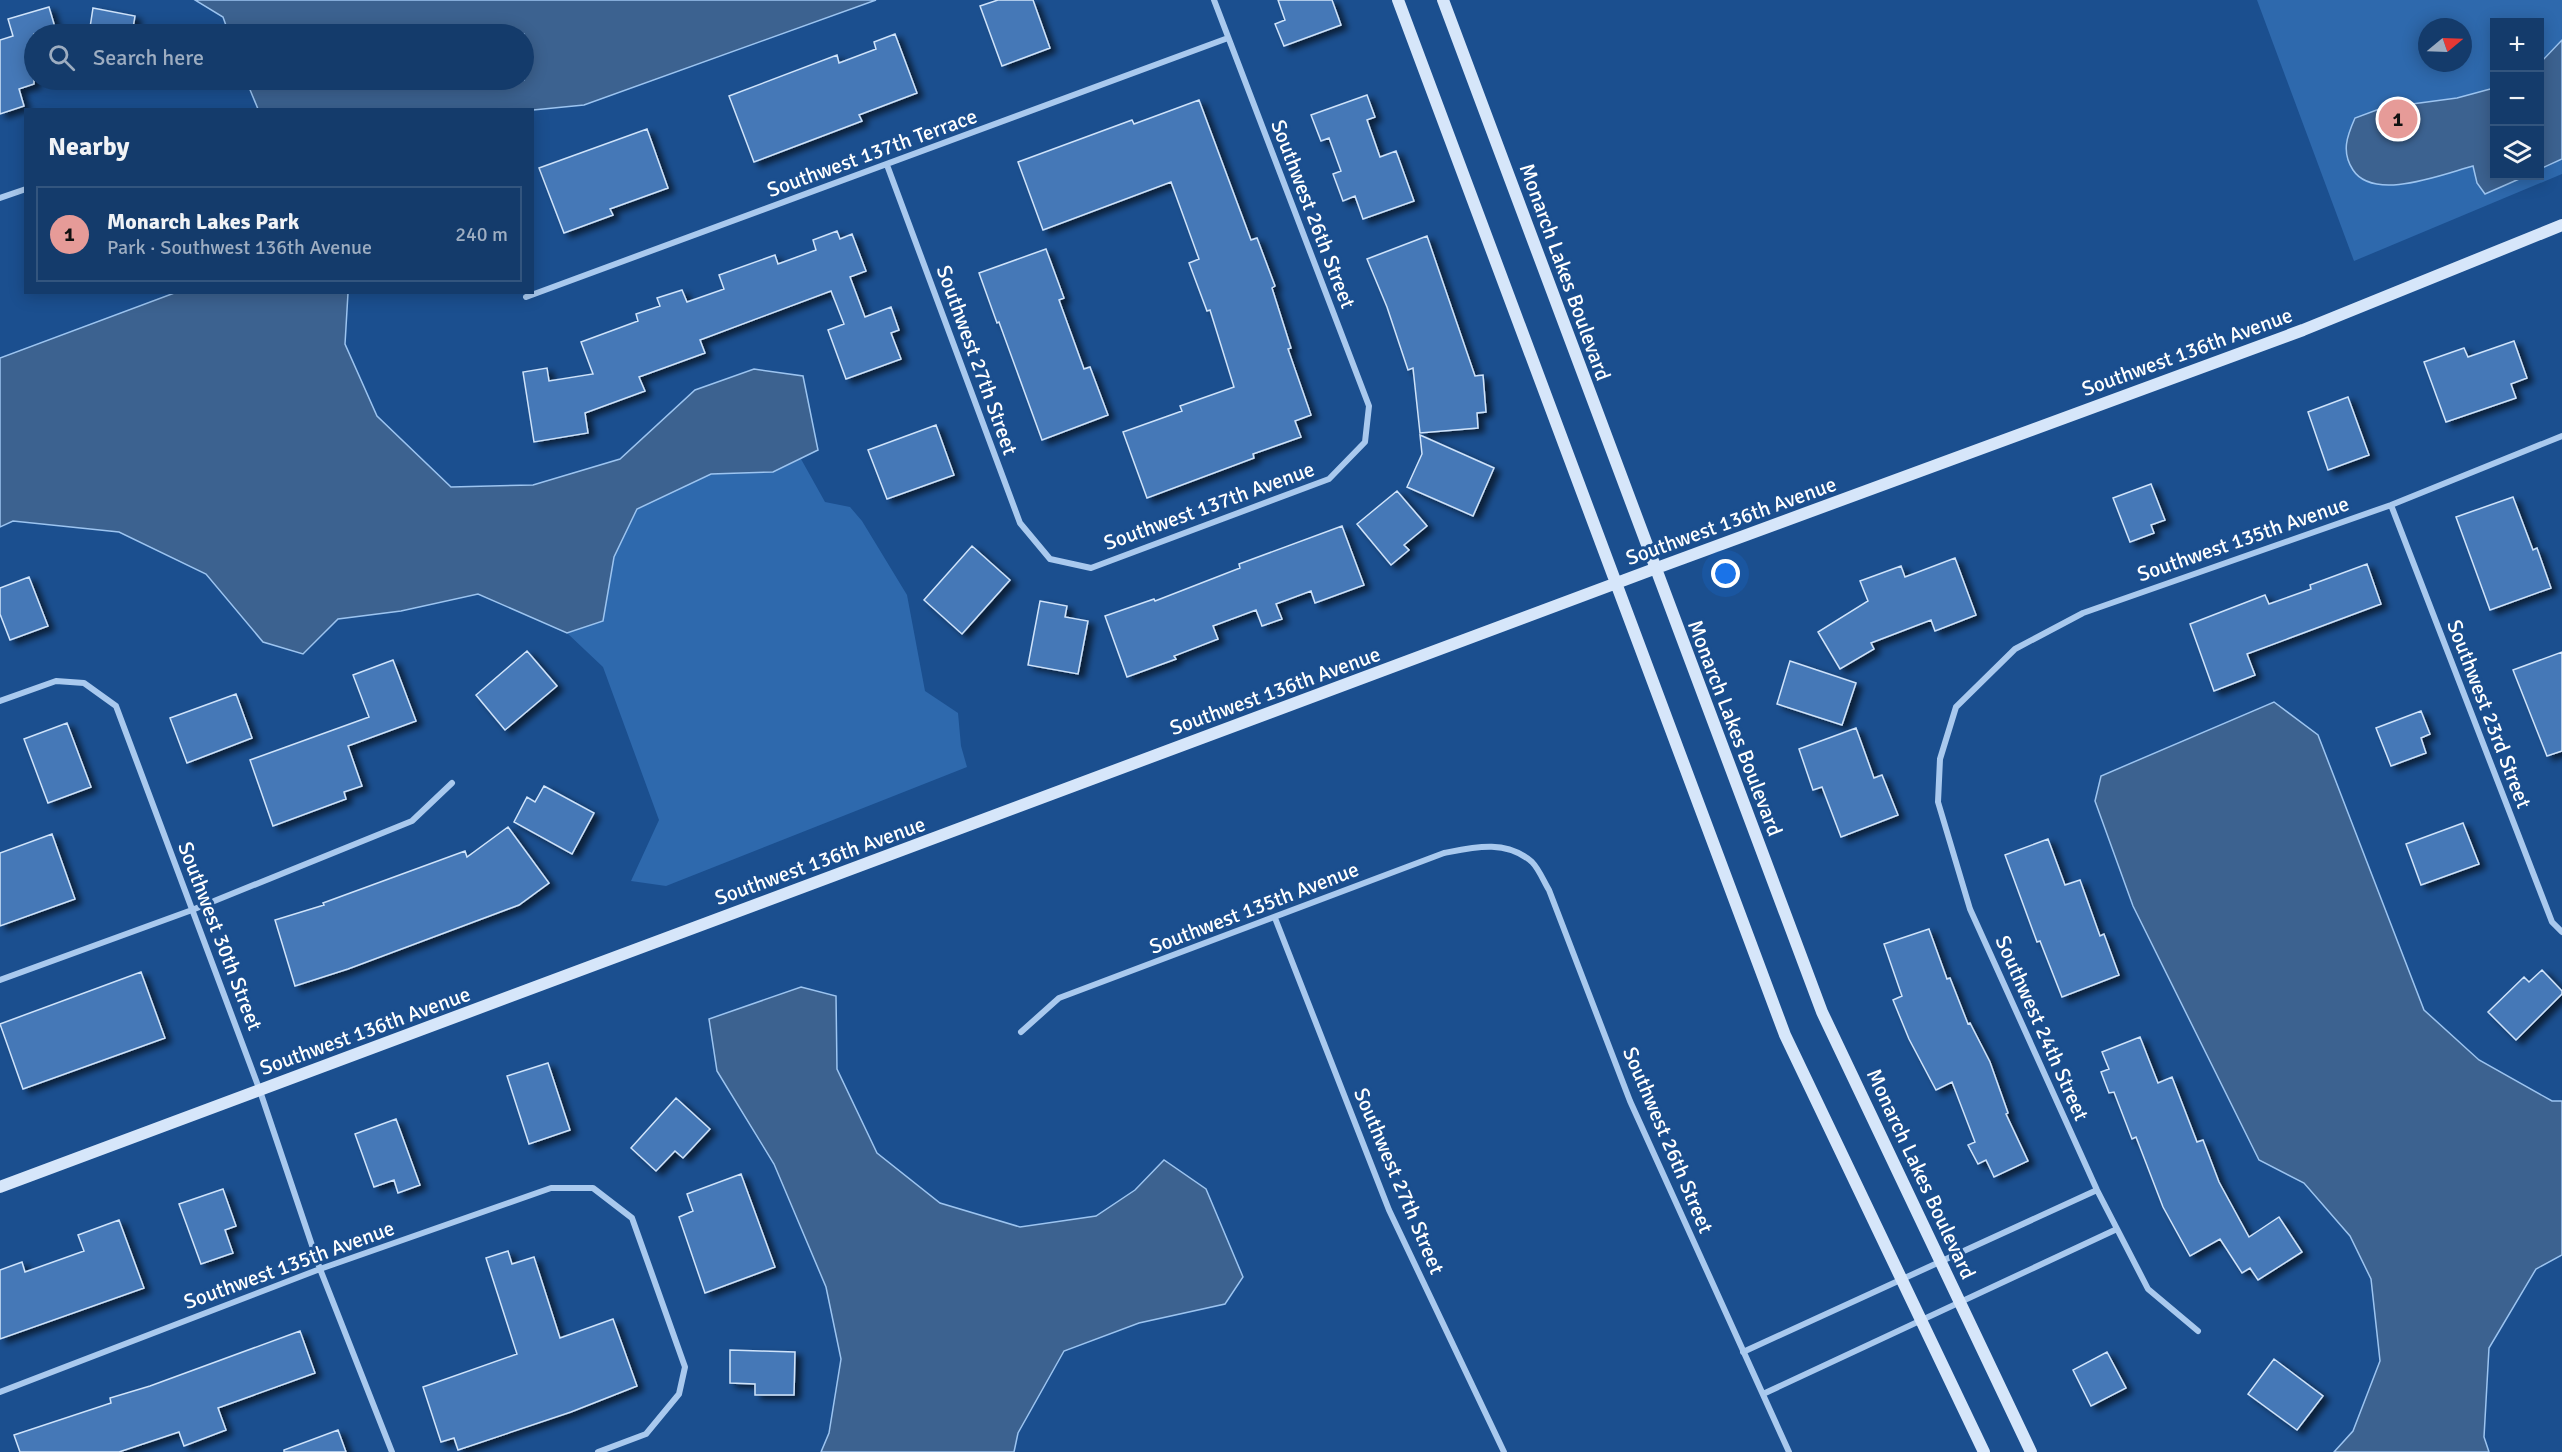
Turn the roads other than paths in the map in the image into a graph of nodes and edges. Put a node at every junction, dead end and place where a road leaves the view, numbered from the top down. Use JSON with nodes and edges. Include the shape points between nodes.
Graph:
{"nodes":[{"id":1,"x":1214,"y":0,"type":"edge"},
{"id":2,"x":1398,"y":0,"type":"edge"},
{"id":3,"x":1443,"y":0,"type":"edge"},
{"id":4,"x":1228,"y":38,"type":"junction"},
{"id":5,"x":887,"y":165,"type":"junction"},
{"id":6,"x":24,"y":190,"type":"edge"},
{"id":7,"x":0,"y":198,"type":"edge"},
{"id":8,"x":2562,"y":225,"type":"edge"},
{"id":9,"x":526,"y":297,"type":"dead end"},
{"id":10,"x":2562,"y":436,"type":"edge"},
{"id":11,"x":1365,"y":442,"type":"joint"},
{"id":12,"x":2391,"y":505,"type":"junction"},
{"id":13,"x":1050,"y":559,"type":"joint"},
{"id":14,"x":1654,"y":569,"type":"junction"},
{"id":15,"x":1616,"y":584,"type":"junction"},
{"id":16,"x":0,"y":701,"type":"edge"},
{"id":17,"x":1956,"y":707,"type":"joint"},
{"id":18,"x":452,"y":783,"type":"dead end"},
{"id":19,"x":1512,"y":849,"type":"joint"},
{"id":20,"x":192,"y":910,"type":"junction"},
{"id":21,"x":1275,"y":918,"type":"junction"},
{"id":22,"x":2562,"y":932,"type":"edge"},
{"id":23,"x":0,"y":980,"type":"edge"},
{"id":24,"x":1021,"y":1032,"type":"dead end"},
{"id":25,"x":260,"y":1091,"type":"junction"},
{"id":26,"x":0,"y":1187,"type":"edge"},
{"id":27,"x":2097,"y":1190,"type":"junction"},
{"id":28,"x":2117,"y":1229,"type":"junction"},
{"id":29,"x":1941,"y":1262,"type":"junction"},
{"id":30,"x":320,"y":1269,"type":"junction"},
{"id":31,"x":1902,"y":1280,"type":"junction"},
{"id":32,"x":1959,"y":1302,"type":"junction"},
{"id":33,"x":1920,"y":1320,"type":"junction"},
{"id":34,"x":2198,"y":1331,"type":"dead end"},
{"id":35,"x":1743,"y":1352,"type":"junction"},
{"id":36,"x":0,"y":1392,"type":"edge"},
{"id":37,"x":1763,"y":1394,"type":"junction"},
{"id":38,"x":392,"y":1452,"type":"edge"},
{"id":39,"x":598,"y":1452,"type":"edge"},
{"id":40,"x":1504,"y":1452,"type":"edge"},
{"id":41,"x":1789,"y":1452,"type":"edge"},
{"id":42,"x":1984,"y":1452,"type":"edge"},
{"id":43,"x":2031,"y":1452,"type":"edge"}],
"edges":[{"from":1,"to":4,"type":"street","name":"Southwest 26th Street"},
{"from":2,"to":15,"type":"street"},
{"from":3,"to":14,"type":"street","name":"Monarch Lakes Boulevard"},
{"from":4,"to":5,"type":"street","name":"Southwest 137th Terrace"},
{"from":4,"to":11,"type":"street","name":"Southwest 26th Street","via":[[1369,406]]},
{"from":5,"to":9,"type":"street","name":"Southwest 137th Terrace"},
{"from":5,"to":13,"type":"street","name":"Southwest 27th Street","via":[[1020,523]]},
{"from":6,"to":7,"type":"street"},
{"from":8,"to":14,"type":"street","name":"Southwest 136th Avenue","via":[[2303,330]]},
{"from":10,"to":12,"type":"street","name":"Southwest 135th Avenue"},
{"from":11,"to":13,"type":"street","name":"Southwest 137th Avenue","via":[[1329,479],[1091,568]]},
{"from":12,"to":17,"type":"street","name":"Southwest 135th Avenue","via":[[2083,613],[2015,649]]},
{"from":12,"to":22,"type":"street","name":"Southwest 23rd Street","via":[[2552,922]]},
{"from":14,"to":15,"type":"street","name":"Southwest 136th Avenue"},
{"from":14,"to":29,"type":"street","name":"Monarch Lakes Boulevard","via":[[1822,1012]]},
{"from":15,"to":25,"type":"street","name":"Southwest 136th Avenue"},
{"from":15,"to":31,"type":"street","via":[[1785,1035]]},
{"from":16,"to":20,"type":"street","name":"Southwest 30th Street","via":[[56,681],[84,683],[116,706]]},
{"from":17,"to":27,"type":"street","name":"Southwest 24th Street","via":[[1940,759],[1938,802],[1970,909]]},
{"from":18,"to":20,"type":"street","via":[[412,821]]},
{"from":19,"to":21,"type":"street","name":"Southwest 135th Avenue","via":[[1485,845],[1444,853]]},
{"from":19,"to":35,"type":"street","name":"Southwest 26th Street","via":[[1533,863],[1549,890],[1630,1101]]},
{"from":20,"to":23,"type":"street"},
{"from":20,"to":25,"type":"street","name":"Southwest 30th Street"},
{"from":21,"to":24,"type":"street","name":"Southwest 135th Avenue","via":[[1059,998]]},
{"from":21,"to":40,"type":"street","name":"Southwest 27th Street","via":[[1389,1210]]},
{"from":25,"to":26,"type":"street","name":"Southwest 136th Avenue"},
{"from":25,"to":30,"type":"street","name":"Southwest 30th Street"},
{"from":27,"to":28,"type":"street","name":"Southwest 24th Street"},
{"from":27,"to":29,"type":"street"},
{"from":28,"to":32,"type":"street"},
{"from":28,"to":34,"type":"street","name":"Southwest 24th Street","via":[[2148,1289]]},
{"from":29,"to":31,"type":"street"},
{"from":29,"to":32,"type":"street","name":"Monarch Lakes Boulevard"},
{"from":30,"to":36,"type":"street","name":"Southwest 135th Avenue"},
{"from":30,"to":38,"type":"street","name":"Southwest 30th Street"},
{"from":30,"to":39,"type":"street","name":"Southwest 135th Avenue","via":[[551,1188],[593,1188],[632,1218],[685,1367],[679,1394],[646,1434]]},
{"from":31,"to":33,"type":"street"},
{"from":31,"to":35,"type":"street"},
{"from":32,"to":33,"type":"street"},
{"from":32,"to":43,"type":"street","name":"Monarch Lakes Boulevard"},
{"from":33,"to":37,"type":"street"},
{"from":33,"to":42,"type":"street"},
{"from":35,"to":37,"type":"street","name":"Southwest 26th Street"},
{"from":37,"to":41,"type":"street","name":"Southwest 26th Street"}]}
